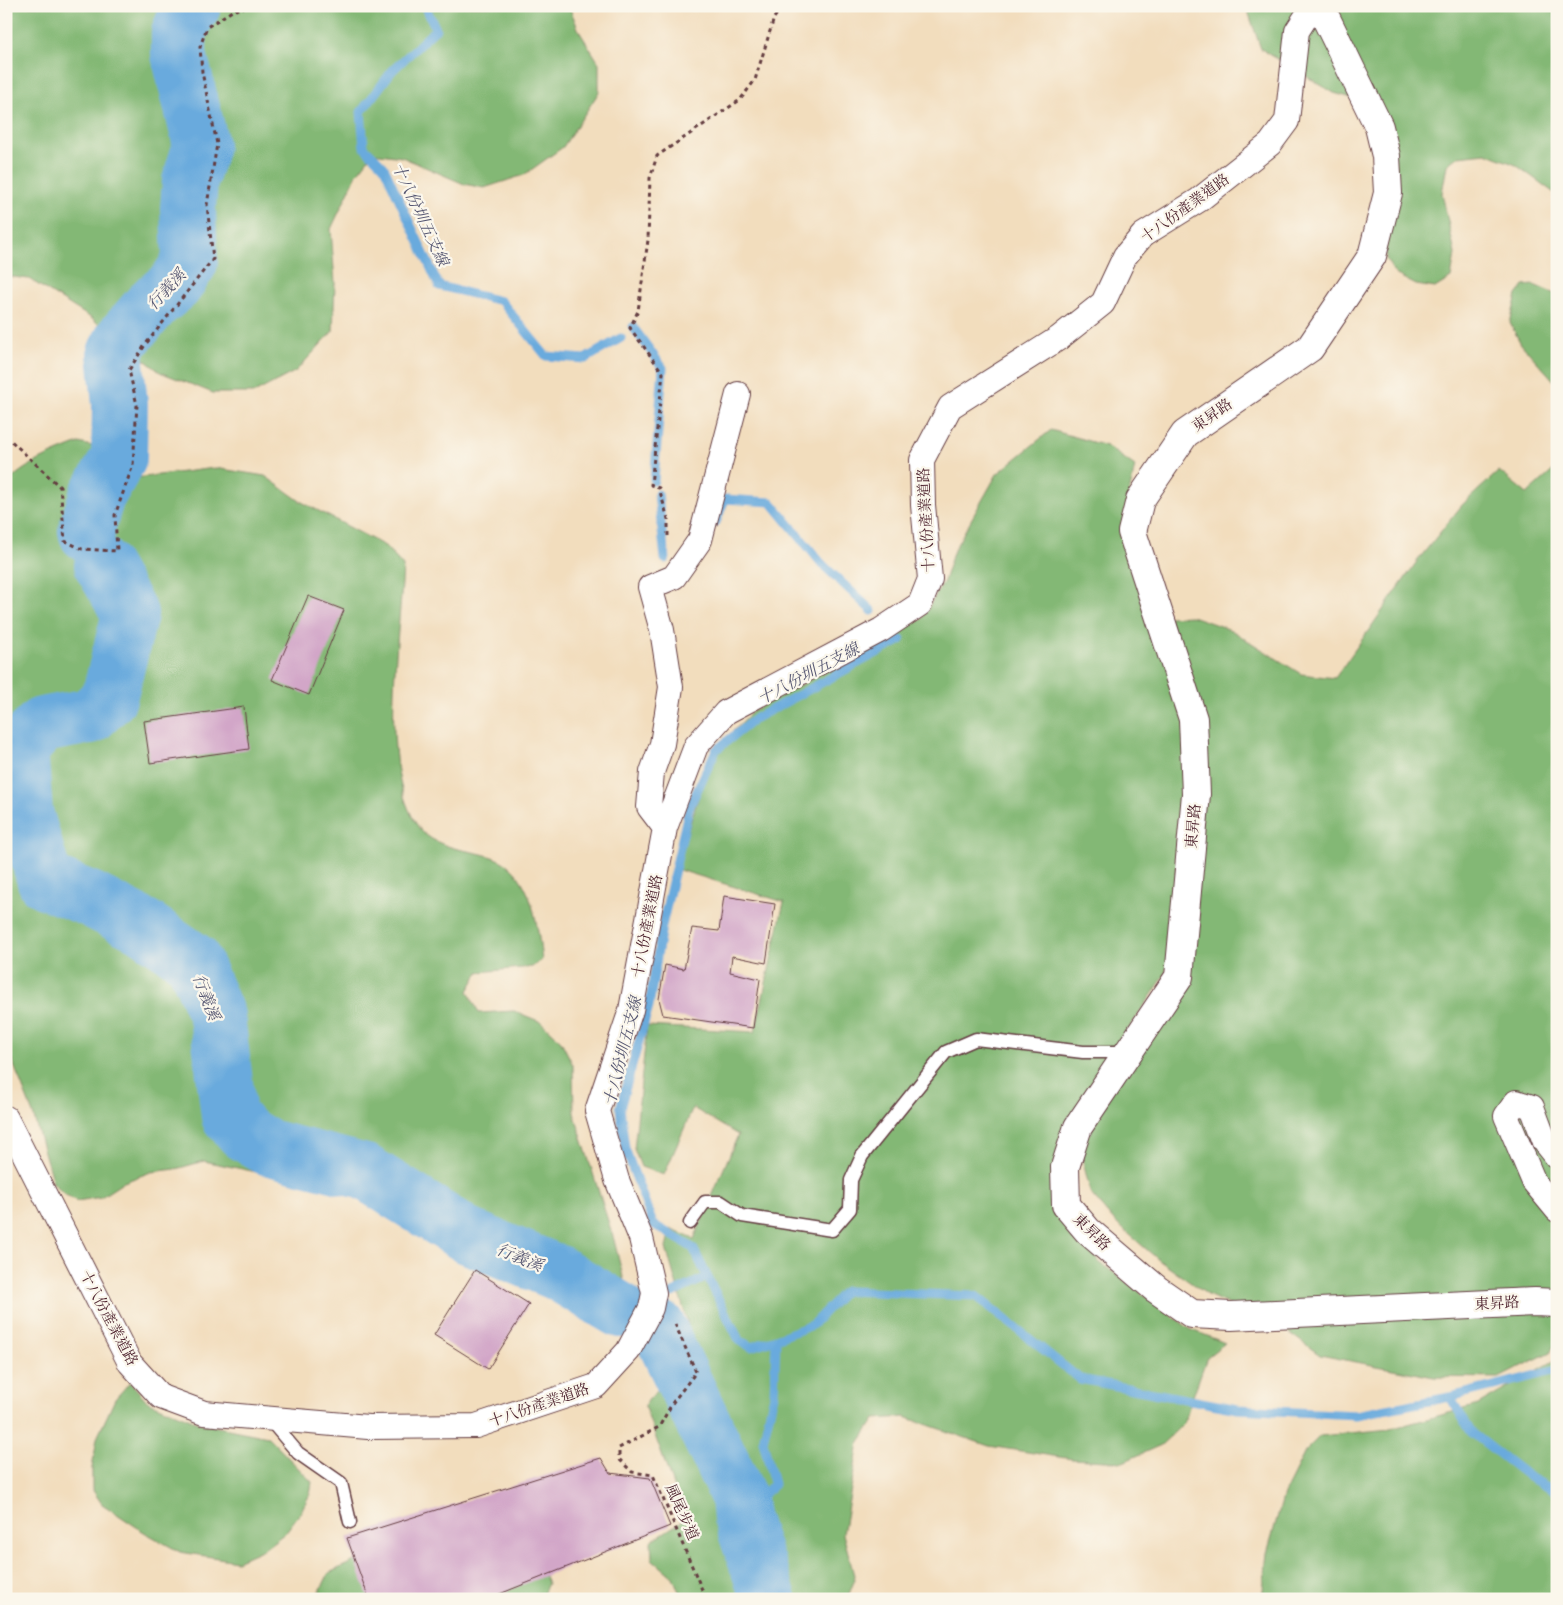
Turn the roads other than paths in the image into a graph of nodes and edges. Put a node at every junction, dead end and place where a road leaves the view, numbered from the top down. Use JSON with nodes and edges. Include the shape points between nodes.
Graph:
{"nodes":[{"id":1,"x":1313,"y":6,"type":"edge"},
{"id":2,"x":1320,"y":6,"type":"edge"},
{"id":3,"x":738,"y":394,"type":"dead end"},
{"id":4,"x":665,"y":828,"type":"junction"},
{"id":5,"x":1128,"y":1052,"type":"junction"},
{"id":6,"x":6,"y":1118,"type":"edge"},
{"id":7,"x":1557,"y":1157,"type":"edge"},
{"id":8,"x":1557,"y":1210,"type":"edge"},
{"id":9,"x":690,"y":1223,"type":"dead end"},
{"id":10,"x":1557,"y":1303,"type":"edge"},
{"id":11,"x":270,"y":1420,"type":"junction"},
{"id":12,"x":350,"y":1522,"type":"dead end"}],
"edges":[{"from":1,"to":4,"type":"street","name":"十八份產業道路","via":[[1297,31],[1287,121],[1270,144],[1199,200],[1143,235],[1125,256],[1103,303],[1059,338],[950,408],[922,460],[922,504],[930,579],[920,604],[881,630],[726,712],[696,746]]},
{"from":2,"to":5,"type":"street","name":"東昇路","via":[[1379,127],[1386,156],[1388,193],[1372,256],[1310,348],[1185,434],[1140,500],[1132,532],[1193,719],[1196,794],[1179,977]]},
{"from":3,"to":4,"type":"street","via":[[700,540],[674,577],[650,587],[662,630],[671,687],[662,744],[652,772],[649,807]]},
{"from":4,"to":11,"type":"street","name":"十八份產業道路","via":[[631,1010],[597,1110],[617,1180],[641,1238],[654,1293],[651,1308],[628,1351],[596,1386],[476,1426],[368,1427]]},
{"from":5,"to":9,"type":"lane","via":[[1083,1052],[976,1039],[946,1052],[862,1156],[851,1180],[850,1209],[832,1230],[742,1216],[721,1202],[705,1202]]},
{"from":5,"to":10,"type":"street","name":"東昇路","via":[[1078,1127],[1065,1167],[1066,1205],[1088,1231],[1156,1290],[1192,1314],[1231,1316]]},
{"from":6,"to":11,"type":"street","name":"十八份產業道路","via":[[130,1363],[161,1397],[204,1413]]},
{"from":7,"to":8,"type":"street","via":[[1545,1142],[1532,1108],[1516,1102],[1506,1116],[1534,1182]]},
{"from":11,"to":12,"type":"lane","via":[[298,1453],[341,1483]]}]}
